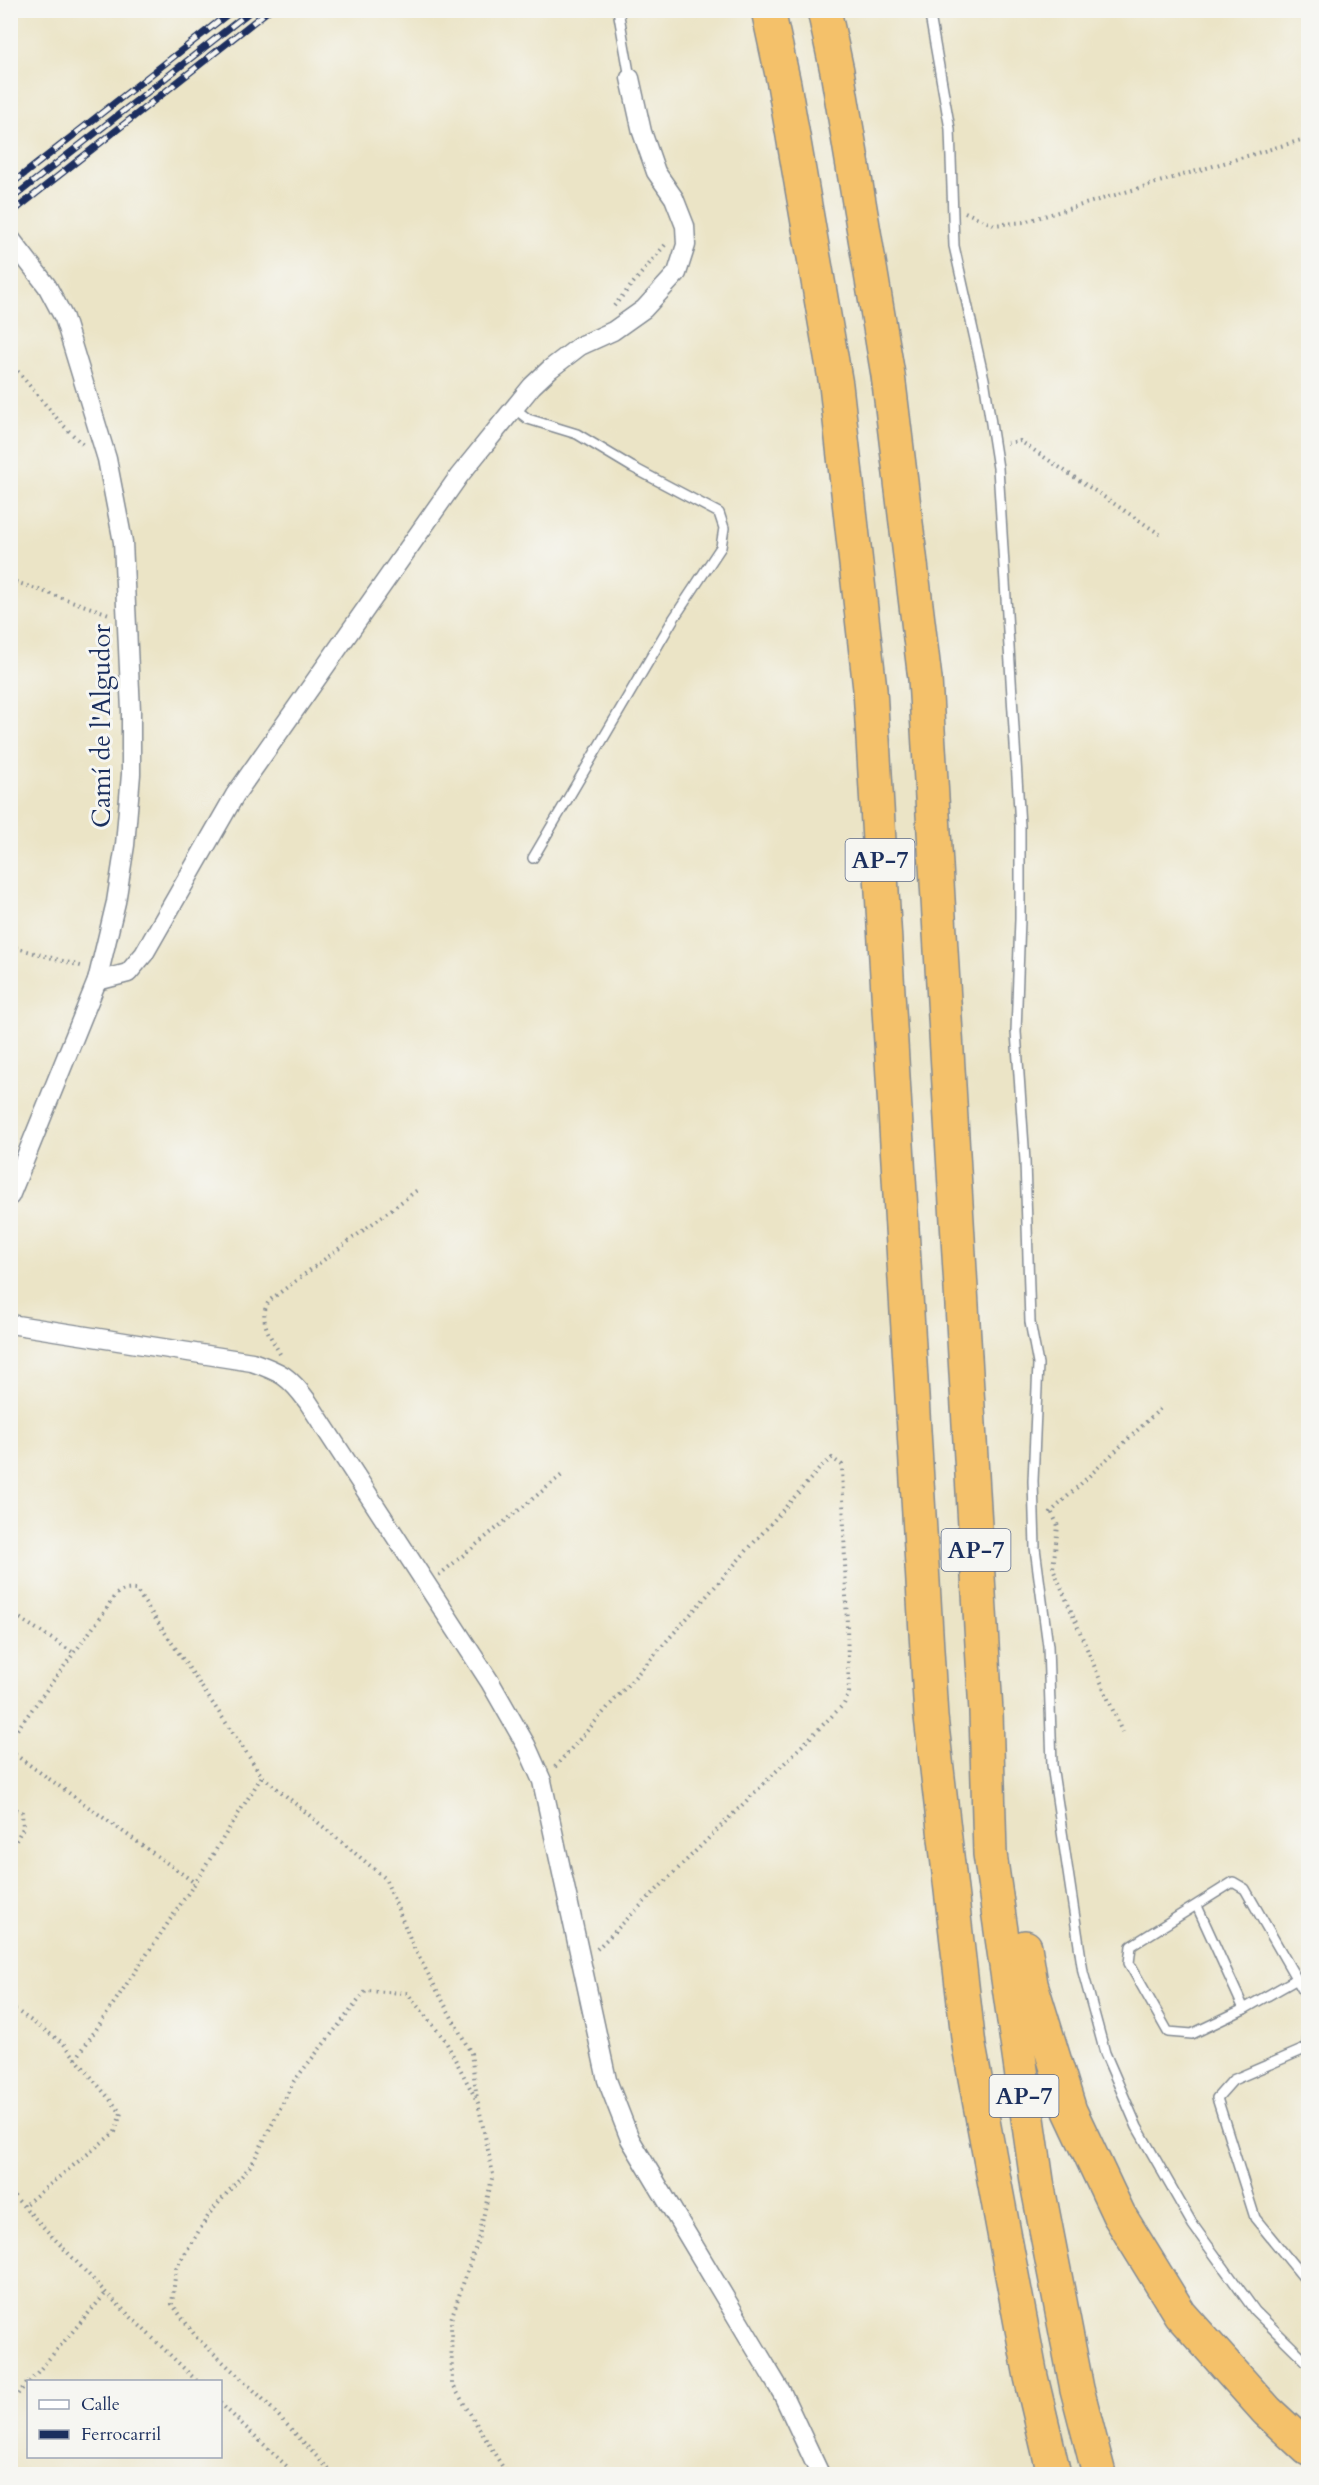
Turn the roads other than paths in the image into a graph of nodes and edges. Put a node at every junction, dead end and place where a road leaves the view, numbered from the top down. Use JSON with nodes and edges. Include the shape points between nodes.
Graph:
{"nodes":[{"id":1,"x":618,"y":10,"type":"edge"},
{"id":2,"x":768,"y":10,"type":"edge"},
{"id":3,"x":824,"y":10,"type":"edge"},
{"id":4,"x":929,"y":10,"type":"edge"},
{"id":5,"x":630,"y":78,"type":"joint"},
{"id":6,"x":10,"y":238,"type":"edge"},
{"id":7,"x":514,"y":408,"type":"junction"},
{"id":8,"x":532,"y":858,"type":"dead end"},
{"id":9,"x":98,"y":977,"type":"junction"},
{"id":10,"x":10,"y":1196,"type":"edge"},
{"id":11,"x":10,"y":1324,"type":"edge"},
{"id":12,"x":986,"y":1712,"type":"junction"},
{"id":13,"x":1197,"y":1906,"type":"junction"},
{"id":14,"x":1297,"y":1979,"type":"junction"},
{"id":15,"x":1308,"y":1999,"type":"edge"},
{"id":16,"x":1244,"y":2009,"type":"junction"},
{"id":17,"x":1308,"y":2036,"type":"edge"},
{"id":18,"x":1308,"y":2048,"type":"edge"},
{"id":19,"x":1308,"y":2283,"type":"edge"},
{"id":20,"x":1308,"y":2363,"type":"edge"},
{"id":21,"x":1308,"y":2449,"type":"edge"},
{"id":22,"x":820,"y":2475,"type":"edge"},
{"id":23,"x":1054,"y":2475,"type":"edge"},
{"id":24,"x":1099,"y":2475,"type":"edge"}],
"edges":[{"from":1,"to":5,"type":"lane"},
{"from":2,"to":23,"type":"highway","number":"AP-7","via":[[836,385],[870,689],[930,1705],[969,2046],[1031,2377]]},
{"from":3,"to":12,"type":"highway","number":"AP-7","via":[[888,375],[925,679]]},
{"from":4,"to":20,"type":"lane","via":[[950,129],[954,246],[984,379],[994,446],[1011,655],[1020,825],[1016,1032],[1030,1322],[1038,1364],[1033,1481],[1035,1548],[1048,1646],[1052,1765],[1083,1972],[1105,2053],[1137,2127],[1193,2225],[1255,2311]]},
{"from":5,"to":7,"type":"street","via":[[656,172],[674,198],[684,226],[686,245],[677,273],[644,309],[613,331],[580,346],[550,369]]},
{"from":6,"to":9,"type":"street","name":"Camí de l'Algudor","via":[[64,318],[107,459],[123,542],[131,774],[116,902]]},
{"from":7,"to":8,"type":"lane","via":[[528,419],[577,434],[712,509],[719,513],[724,528],[721,547],[674,618]]},
{"from":7,"to":9,"type":"street","via":[[413,539],[235,795],[144,954],[128,974]]},
{"from":9,"to":10,"type":"street","name":"Camí de l'Algudor"},
{"from":11,"to":22,"type":"street","via":[[252,1362],[280,1372],[308,1402],[490,1682],[526,1745],[542,1781],[607,2080],[630,2139],[782,2393]]},
{"from":12,"to":21,"type":"highway","via":[[1031,1984],[1070,2111],[1119,2215],[1180,2314],[1267,2411]]},
{"from":12,"to":24,"type":"highway","number":"AP-7","via":[[990,1854],[1038,2188],[1077,2389]]},
{"from":13,"to":14,"type":"lane","via":[[1233,1882],[1245,1889]]},
{"from":13,"to":16,"type":"lane"},
{"from":13,"to":16,"type":"lane","via":[[1131,1946],[1129,1963],[1168,2032],[1192,2034]]},
{"from":14,"to":15,"type":"lane"},
{"from":14,"to":16,"type":"lane"},
{"from":17,"to":18,"type":"lane"},
{"from":18,"to":19,"type":"lane","via":[[1233,2080],[1218,2098],[1255,2218]]}]}
